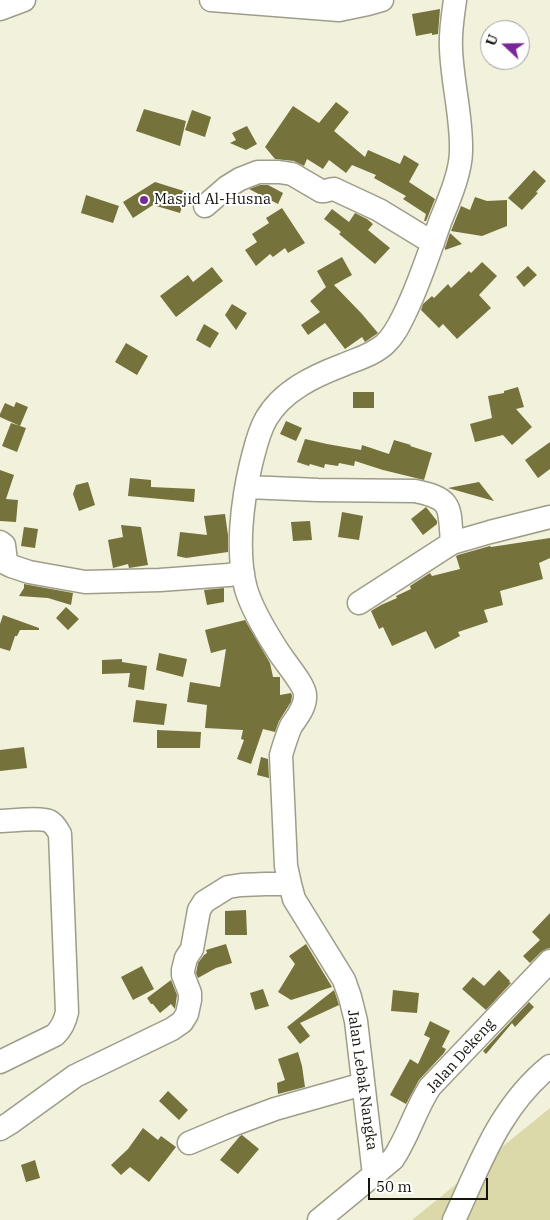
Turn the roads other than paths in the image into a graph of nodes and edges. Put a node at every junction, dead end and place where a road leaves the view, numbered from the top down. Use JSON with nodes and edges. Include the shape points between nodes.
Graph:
{"nodes":[{"id":1,"x":24,"y":0,"type":"edge"},
{"id":2,"x":211,"y":0,"type":"edge"},
{"id":3,"x":382,"y":0,"type":"edge"},
{"id":4,"x":455,"y":0,"type":"edge"},
{"id":5,"x":0,"y":9,"type":"edge"},
{"id":6,"x":205,"y":206,"type":"dead end"},
{"id":7,"x":433,"y":243,"type":"junction"},
{"id":8,"x":247,"y":487,"type":"junction"},
{"id":9,"x":550,"y":517,"type":"edge"},
{"id":10,"x":0,"y":542,"type":"edge"},
{"id":11,"x":452,"y":543,"type":"junction"},
{"id":12,"x":243,"y":573,"type":"junction"},
{"id":13,"x":358,"y":603,"type":"dead end"},
{"id":14,"x":0,"y":821,"type":"edge"},
{"id":15,"x":290,"y":884,"type":"junction"},
{"id":16,"x":550,"y":961,"type":"edge"},
{"id":17,"x":0,"y":1062,"type":"edge"},
{"id":18,"x":550,"y":1066,"type":"edge"},
{"id":19,"x":363,"y":1084,"type":"junction"},
{"id":20,"x":0,"y":1129,"type":"edge"},
{"id":21,"x":189,"y":1143,"type":"dead end"},
{"id":22,"x":374,"y":1175,"type":"junction"},
{"id":23,"x":319,"y":1220,"type":"edge"},
{"id":24,"x":454,"y":1220,"type":"edge"}],
"edges":[{"from":1,"to":5,"type":"street"},
{"from":2,"to":3,"type":"street","via":[[339,10]]},
{"from":4,"to":7,"type":"street","via":[[451,46],[461,155]]},
{"from":6,"to":7,"type":"street","via":[[227,187],[258,172],[292,174],[321,191],[334,189],[379,210]]},
{"from":7,"to":8,"type":"street","via":[[408,306],[386,344],[370,354],[317,375],[275,405],[257,440]]},
{"from":8,"to":11,"type":"street","via":[[427,493],[444,501],[448,507]]},
{"from":8,"to":12,"type":"street","via":[[241,534]]},
{"from":9,"to":11,"type":"street"},
{"from":10,"to":12,"type":"street","via":[[4,546],[7,564],[11,566],[85,582]]},
{"from":11,"to":13,"type":"street"},
{"from":12,"to":15,"type":"street","name":"Jalan Lebak Nangka","via":[[258,616],[303,686],[306,696],[281,755],[286,866]]},
{"from":14,"to":17,"type":"street","via":[[41,819],[50,822],[60,834],[67,1012],[61,1029],[55,1035]]},
{"from":15,"to":19,"type":"street","name":"Jalan Lebak Nangka","via":[[301,912],[344,980],[356,1021]]},
{"from":15,"to":20,"type":"street","via":[[228,887],[204,902],[198,910],[192,949],[184,964],[183,975],[190,1000],[182,1022],[75,1076]]},
{"from":16,"to":22,"type":"street","name":"Jalan Dekeng","via":[[430,1087],[393,1159]]},
{"from":18,"to":24,"type":"street","via":[[524,1091],[495,1132]]},
{"from":19,"to":21,"type":"street","via":[[275,1109]]},
{"from":19,"to":22,"type":"street","name":"Jalan Lebak Nangka"},
{"from":22,"to":23,"type":"street","name":"Jalan Dekeng"}]}
